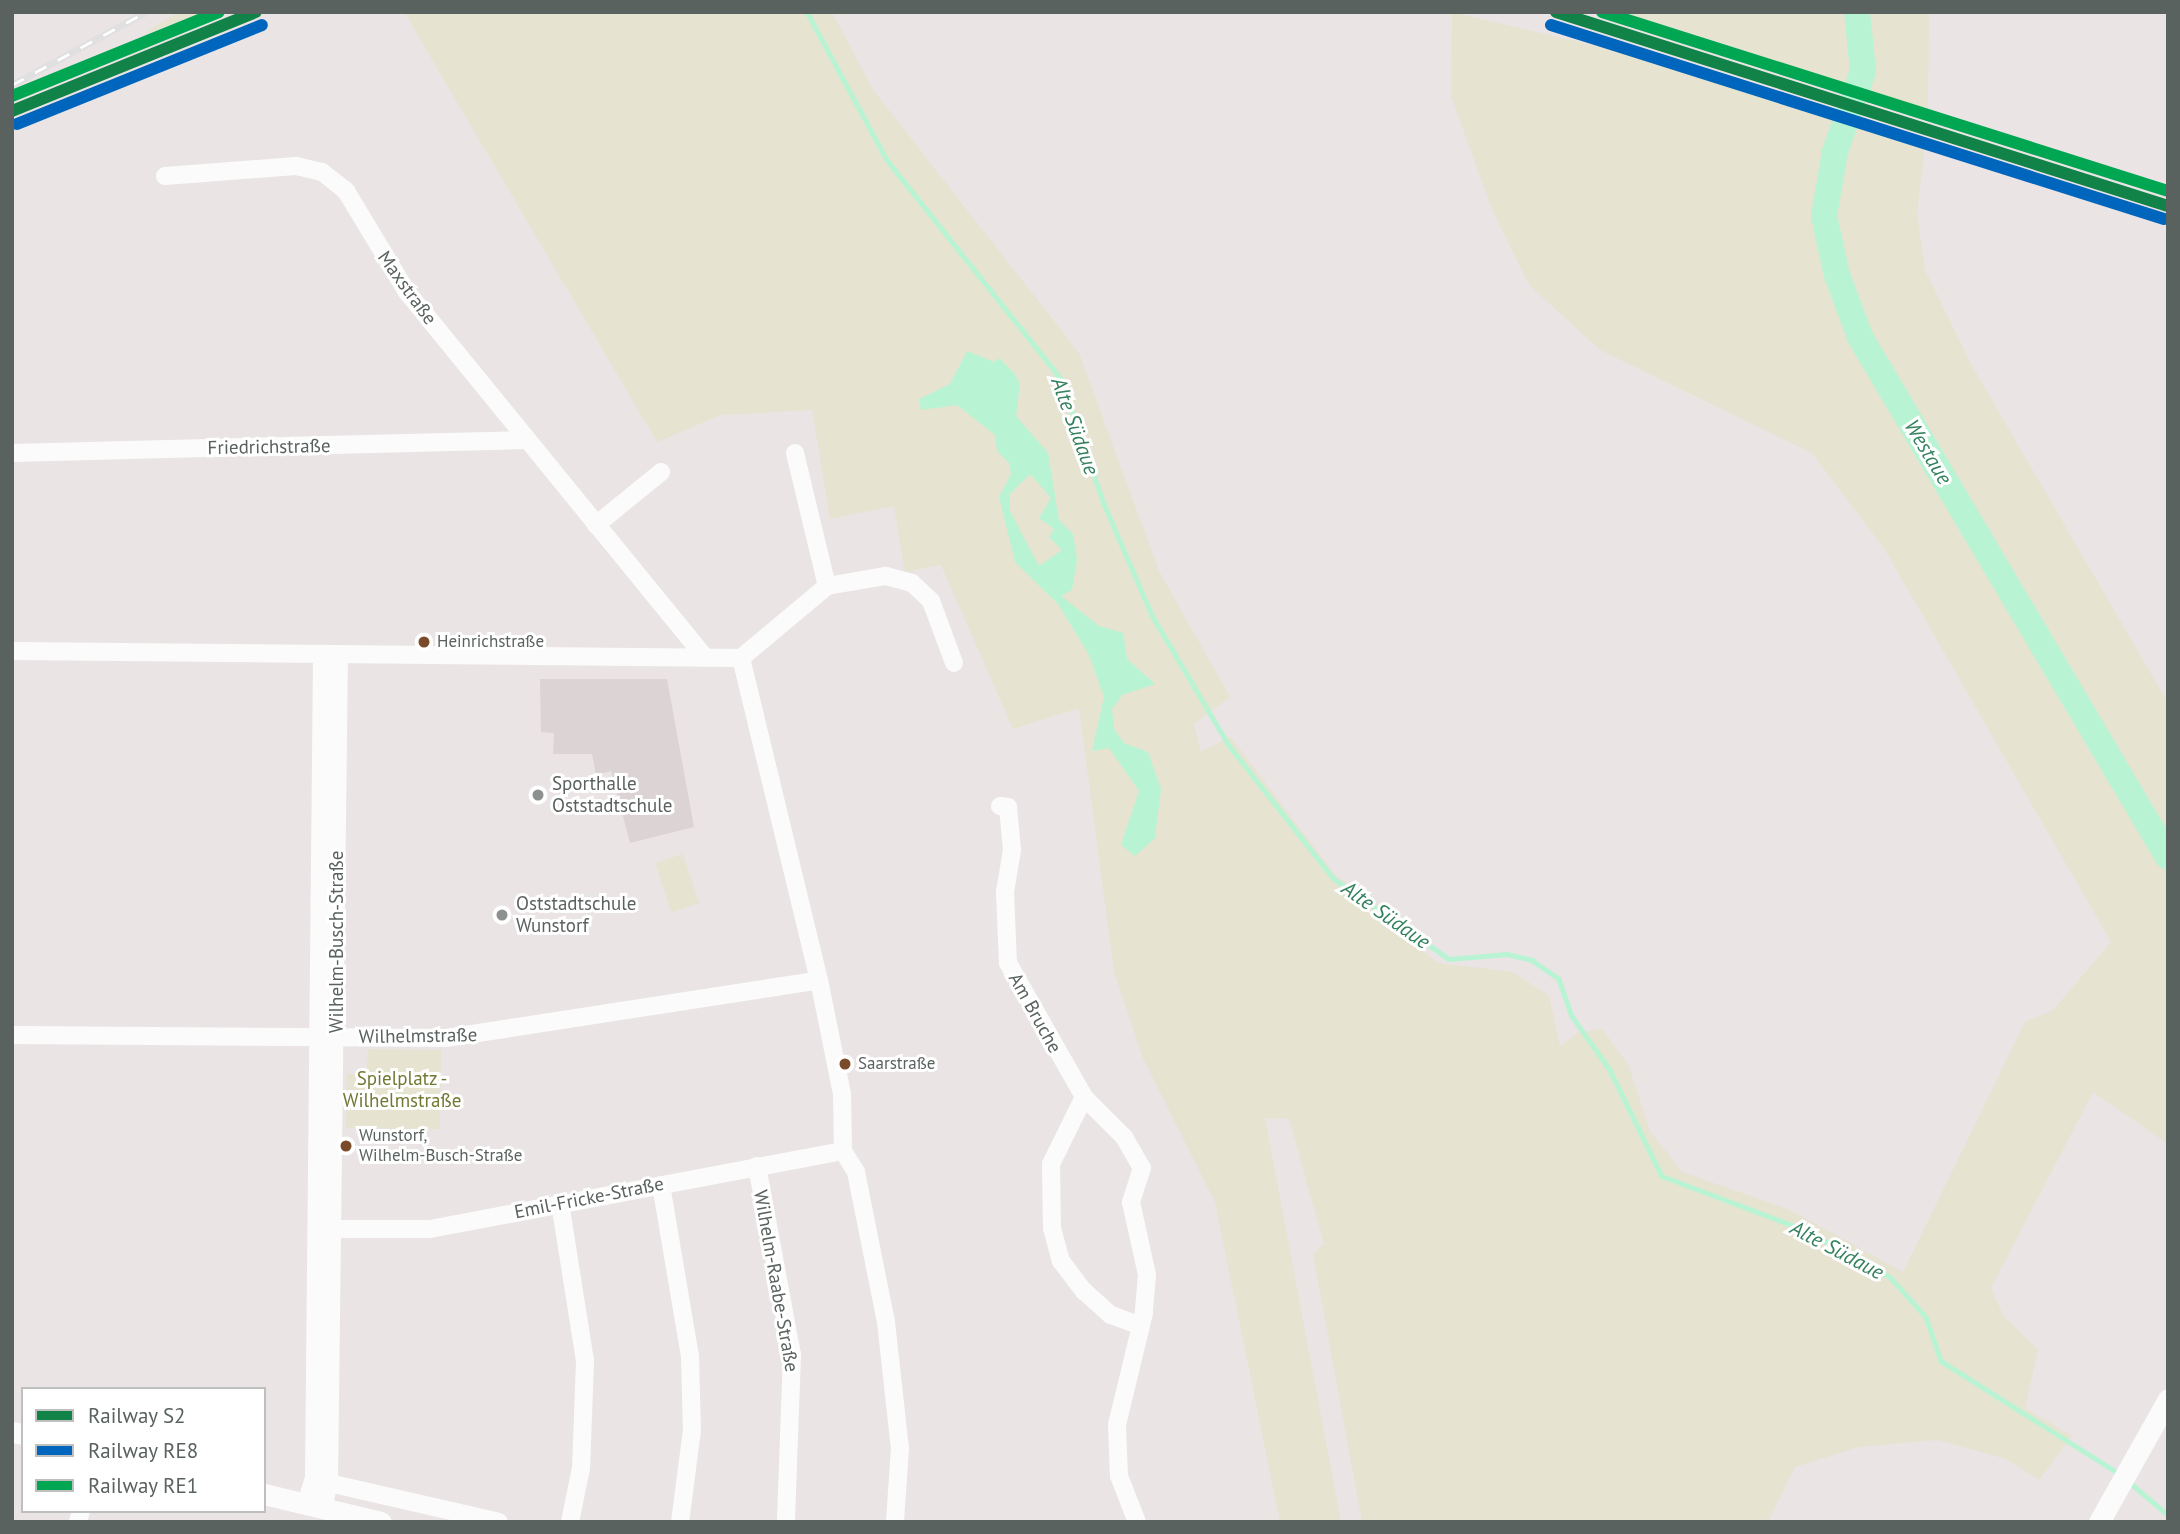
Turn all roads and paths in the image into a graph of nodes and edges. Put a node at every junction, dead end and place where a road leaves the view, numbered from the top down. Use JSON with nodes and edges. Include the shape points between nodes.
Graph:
{"nodes":[{"id":1,"x":166,"y":176,"type":"dead end"},
{"id":2,"x":526,"y":440,"type":"junction"},
{"id":3,"x":12,"y":453,"type":"edge"},
{"id":4,"x":795,"y":453,"type":"dead end"},
{"id":5,"x":661,"y":472,"type":"dead end"},
{"id":6,"x":596,"y":525,"type":"junction"},
{"id":7,"x":827,"y":586,"type":"junction"},
{"id":8,"x":12,"y":651,"type":"edge"},
{"id":9,"x":331,"y":654,"type":"junction"},
{"id":10,"x":705,"y":658,"type":"junction"},
{"id":11,"x":741,"y":658,"type":"junction"},
{"id":12,"x":954,"y":663,"type":"dead end"},
{"id":13,"x":1000,"y":806,"type":"dead end"},
{"id":14,"x":819,"y":981,"type":"junction"},
{"id":15,"x":12,"y":1035,"type":"edge"},
{"id":16,"x":328,"y":1037,"type":"junction"},
{"id":17,"x":1084,"y":1097,"type":"junction"},
{"id":18,"x":843,"y":1151,"type":"junction"},
{"id":19,"x":757,"y":1166,"type":"junction"},
{"id":20,"x":661,"y":1185,"type":"junction"},
{"id":21,"x":559,"y":1203,"type":"junction"},
{"id":22,"x":325,"y":1229,"type":"junction"},
{"id":23,"x":1141,"y":1326,"type":"junction"},
{"id":24,"x":2168,"y":1399,"type":"edge"},
{"id":25,"x":329,"y":1483,"type":"junction"},
{"id":26,"x":266,"y":1494,"type":"edge"},
{"id":27,"x":314,"y":1506,"type":"junction"},
{"id":28,"x":381,"y":1522,"type":"edge"},
{"id":29,"x":499,"y":1522,"type":"edge"},
{"id":30,"x":570,"y":1522,"type":"edge"},
{"id":31,"x":680,"y":1522,"type":"edge"},
{"id":32,"x":786,"y":1522,"type":"edge"},
{"id":33,"x":895,"y":1522,"type":"edge"},
{"id":34,"x":1137,"y":1522,"type":"edge"},
{"id":35,"x":2099,"y":1522,"type":"edge"}],
"edges":[{"from":1,"to":2,"type":"street","name":"Maxstraße","via":[[296,166],[322,172],[346,191],[407,292]]},
{"from":2,"to":3,"type":"street","name":"Friedrichstraße"},
{"from":2,"to":6,"type":"street","name":"Maxstraße"},
{"from":4,"to":7,"type":"street"},
{"from":5,"to":6,"type":"street"},
{"from":6,"to":10,"type":"street","name":"Maxstraße"},
{"from":7,"to":11,"type":"street"},
{"from":7,"to":12,"type":"street","via":[[886,576],[912,583],[931,601]]},
{"from":8,"to":9,"type":"street"},
{"from":9,"to":10,"type":"street"},
{"from":9,"to":16,"type":"street","name":"Wilhelm-Busch-Straße"},
{"from":10,"to":11,"type":"street"},
{"from":11,"to":14,"type":"street"},
{"from":13,"to":17,"type":"street","name":"Am Bruche","via":[[1008,807],[1012,850],[1005,892],[1008,963]]},
{"from":14,"to":16,"type":"street","name":"Wilhelmstraße","via":[[531,1030],[446,1038]]},
{"from":14,"to":18,"type":"street","via":[[842,1094]]},
{"from":15,"to":16,"type":"street","name":"Wilhelmstraße"},
{"from":16,"to":22,"type":"street","name":"Wilhelm-Busch-Straße"},
{"from":17,"to":23,"type":"street","name":"Am Bruche","via":[[1124,1137],[1142,1168],[1131,1202],[1147,1275]]},
{"from":17,"to":23,"type":"street","via":[[1051,1164],[1052,1228],[1061,1261],[1084,1291],[1111,1315]]},
{"from":18,"to":19,"type":"street","name":"Emil-Fricke-Straße"},
{"from":18,"to":33,"type":"street","via":[[856,1172],[897,1383]]},
{"from":19,"to":20,"type":"street","name":"Emil-Fricke-Straße"},
{"from":19,"to":32,"type":"street","name":"Wilhelm-Raabe-Straße","via":[[792,1355]]},
{"from":20,"to":21,"type":"street","name":"Emil-Fricke-Straße"},
{"from":20,"to":31,"type":"street","via":[[690,1356],[692,1430]]},
{"from":21,"to":22,"type":"street","name":"Emil-Fricke-Straße","via":[[430,1229]]},
{"from":21,"to":30,"type":"street","via":[[585,1361],[581,1468]]},
{"from":22,"to":25,"type":"street","name":"Wilhelm-Busch-Straße"},
{"from":22,"to":27,"type":"street","name":"Wilhelm-Busch-Straße"},
{"from":23,"to":34,"type":"street","name":"Am Bruche","via":[[1116,1424],[1119,1476]]},
{"from":24,"to":35,"type":"street"},
{"from":25,"to":27,"type":"street","name":"Wilhelm-Busch-Straße"},
{"from":25,"to":29,"type":"street"},
{"from":26,"to":27,"type":"street"},
{"from":27,"to":28,"type":"street"}]}
